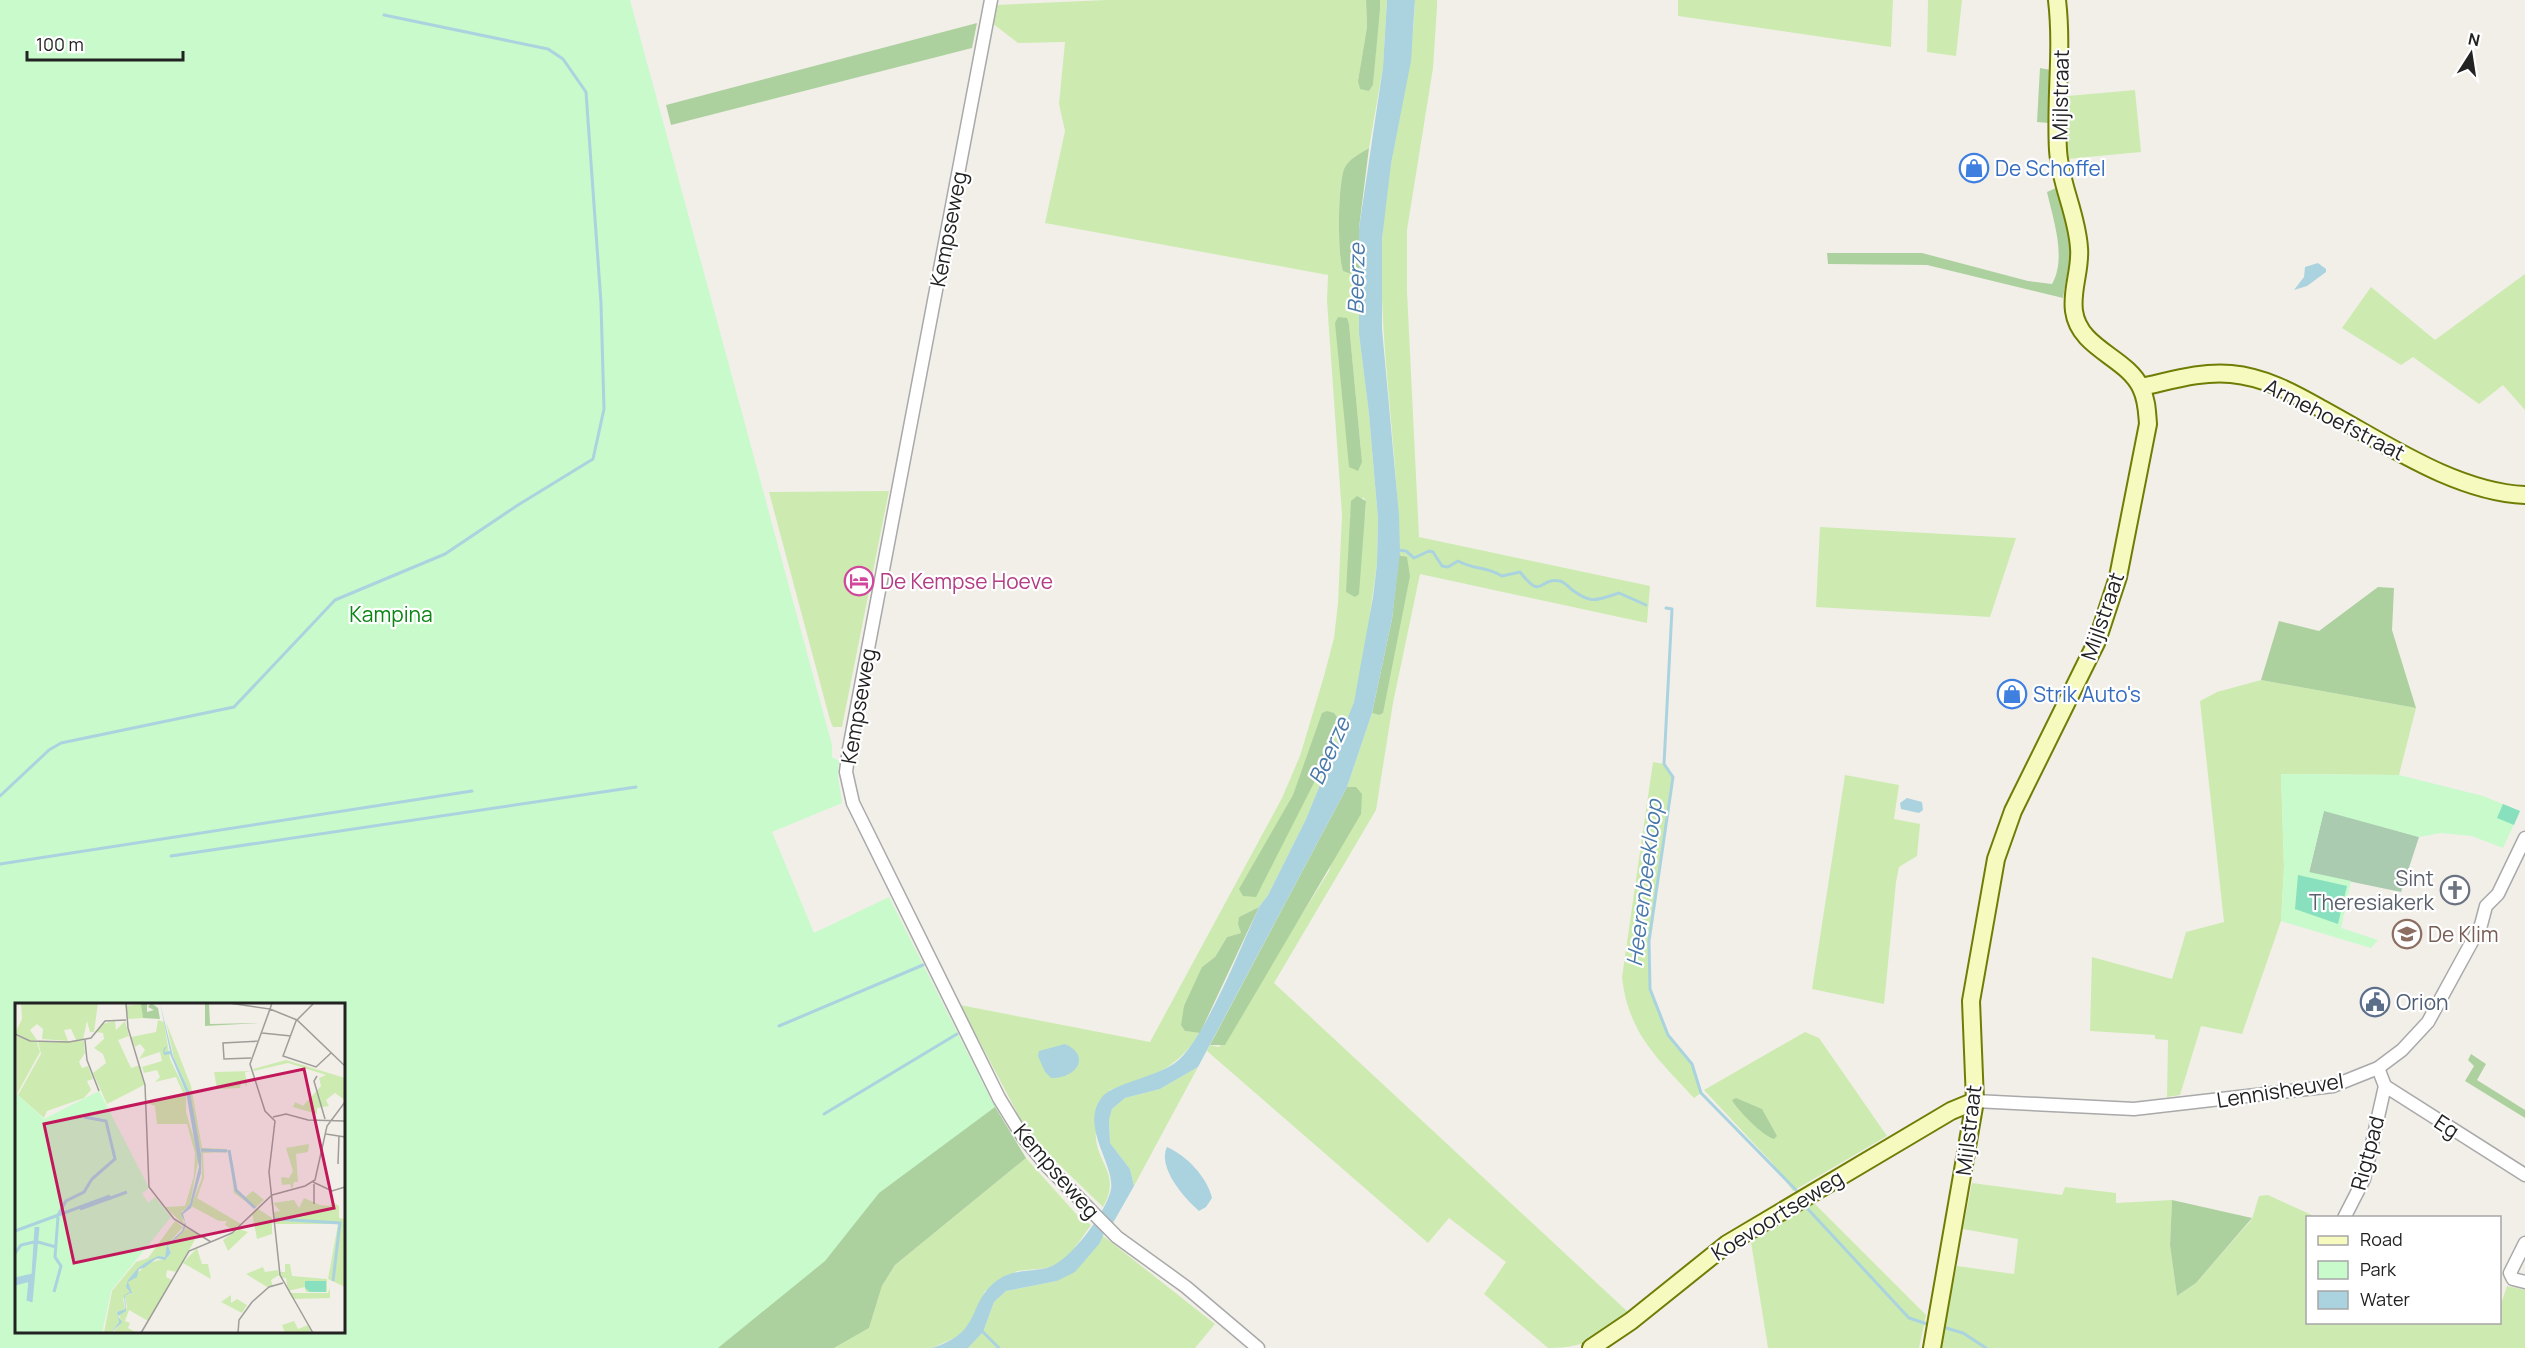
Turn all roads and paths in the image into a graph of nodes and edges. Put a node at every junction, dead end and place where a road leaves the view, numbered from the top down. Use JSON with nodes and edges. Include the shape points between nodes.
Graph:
{"nodes":[{"id":1,"x":991,"y":0,"type":"edge"},
{"id":2,"x":2057,"y":0,"type":"edge"},
{"id":3,"x":2141,"y":387,"type":"junction"},
{"id":4,"x":2525,"y":495,"type":"edge"},
{"id":5,"x":2525,"y":838,"type":"edge"},
{"id":6,"x":2378,"y":1068,"type":"junction"},
{"id":7,"x":2385,"y":1086,"type":"junction"},
{"id":8,"x":1975,"y":1101,"type":"junction"},
{"id":9,"x":2525,"y":1176,"type":"edge"},
{"id":10,"x":2345,"y":1216,"type":"edge"},
{"id":11,"x":2525,"y":1243,"type":"edge"},
{"id":12,"x":2525,"y":1282,"type":"edge"},
{"id":13,"x":1258,"y":1348,"type":"edge"},
{"id":14,"x":1591,"y":1348,"type":"edge"},
{"id":15,"x":1932,"y":1348,"type":"edge"}],
"edges":[{"from":1,"to":13,"type":"street","name":"Kempseweg","via":[[849,749],[847,779],[853,803],[999,1098],[1034,1150],[1108,1229],[1186,1287]]},
{"from":2,"to":3,"type":"street","name":"Mijlstraat","via":[[2062,51],[2058,150],[2079,251],[2074,311],[2089,339],[2126,369]]},
{"from":3,"to":4,"type":"street","name":"Armehoefstraat","via":[[2210,374],[2263,381],[2288,390],[2461,481]]},
{"from":3,"to":8,"type":"street","name":"Mijlstraat","via":[[2148,424],[2112,596],[2097,641],[2013,811],[1996,859],[1971,1001]]},
{"from":5,"to":6,"type":"street","name":"Lennisheuvel","via":[[2428,1022],[2402,1050]]},
{"from":6,"to":7,"type":"street"},
{"from":6,"to":8,"type":"street","name":"Lennisheuvel","via":[[2332,1086],[2133,1109]]},
{"from":7,"to":9,"type":"street","name":"Eg"},
{"from":7,"to":10,"type":"street","name":"Rigtpad","via":[[2364,1179]]},
{"from":8,"to":14,"type":"street","name":"Koevoortseweg","via":[[1951,1111],[1753,1227]]},
{"from":8,"to":15,"type":"street","name":"Mijlstraat"},
{"from":11,"to":12,"type":"street","via":[[2510,1273],[2513,1279]]}]}
